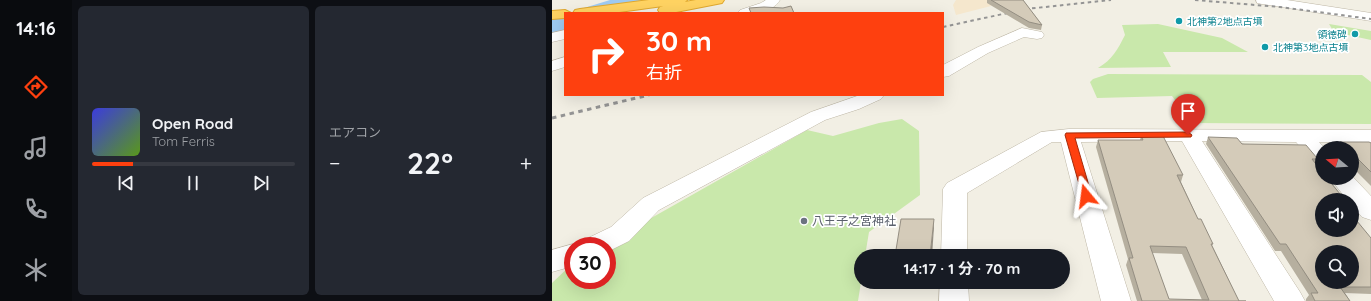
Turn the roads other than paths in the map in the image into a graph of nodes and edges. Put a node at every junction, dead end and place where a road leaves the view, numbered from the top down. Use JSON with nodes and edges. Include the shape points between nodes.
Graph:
{"nodes":[{"id":1,"x":680,"y":0,"type":"edge"},
{"id":2,"x":717,"y":0,"type":"edge"},
{"id":3,"x":774,"y":0,"type":"edge"},
{"id":4,"x":1267,"y":1,"type":"edge"},
{"id":5,"x":590,"y":12,"type":"edge"},
{"id":6,"x":653,"y":12,"type":"edge"},
{"id":7,"x":750,"y":12,"type":"edge"},
{"id":8,"x":564,"y":14,"type":"edge"},
{"id":9,"x":552,"y":15,"type":"edge"},
{"id":10,"x":1371,"y":16,"type":"edge"},
{"id":11,"x":564,"y":22,"type":"edge"},
{"id":12,"x":552,"y":23,"type":"edge"},
{"id":13,"x":1371,"y":29,"type":"edge"},
{"id":14,"x":564,"y":34,"type":"edge"},
{"id":15,"x":1037,"y":35,"type":"dead end"},
{"id":16,"x":552,"y":38,"type":"edge"},
{"id":17,"x":564,"y":62,"type":"edge"},
{"id":18,"x":552,"y":66,"type":"edge"},
{"id":19,"x":944,"y":71,"type":"edge"},
{"id":20,"x":873,"y":96,"type":"edge"},
{"id":21,"x":1069,"y":135,"type":"junction"},
{"id":22,"x":1188,"y":135,"type":"junction"},
{"id":23,"x":1302,"y":136,"type":"junction"},
{"id":24,"x":1371,"y":136,"type":"edge"},
{"id":25,"x":1315,"y":150,"type":"edge"},
{"id":26,"x":1347,"y":185,"type":"edge"},
{"id":27,"x":1371,"y":211,"type":"edge"},
{"id":28,"x":614,"y":237,"type":"edge"},
{"id":29,"x":954,"y":249,"type":"edge"},
{"id":30,"x":564,"y":258,"type":"edge"},
{"id":31,"x":552,"y":262,"type":"edge"},
{"id":32,"x":954,"y":289,"type":"edge"},
{"id":33,"x":954,"y":301,"type":"edge"},
{"id":34,"x":1116,"y":301,"type":"edge"},
{"id":35,"x":1290,"y":301,"type":"edge"}],
"edges":[{"from":1,"to":5,"type":"highway"},
{"from":2,"to":6,"type":"highway"},
{"from":3,"to":7,"type":"street"},
{"from":4,"to":10,"type":"street"},
{"from":4,"to":13,"type":"street","via":[[1301,18]]},
{"from":8,"to":9,"type":"highway"},
{"from":11,"to":12,"type":"highway"},
{"from":14,"to":16,"type":"street"},
{"from":15,"to":19,"type":"street","via":[[1022,32]]},
{"from":17,"to":18,"type":"street"},
{"from":20,"to":28,"type":"street","via":[[818,116],[651,204]]},
{"from":21,"to":22,"type":"street"},
{"from":21,"to":29,"type":"street","via":[[1048,136],[955,189]]},
{"from":21,"to":34,"type":"street"},
{"from":22,"to":23,"type":"street"},
{"from":22,"to":35,"type":"street"},
{"from":23,"to":24,"type":"street"},
{"from":23,"to":25,"type":"street"},
{"from":26,"to":27,"type":"street"},
{"from":30,"to":31,"type":"street"},
{"from":32,"to":33,"type":"street"}]}
